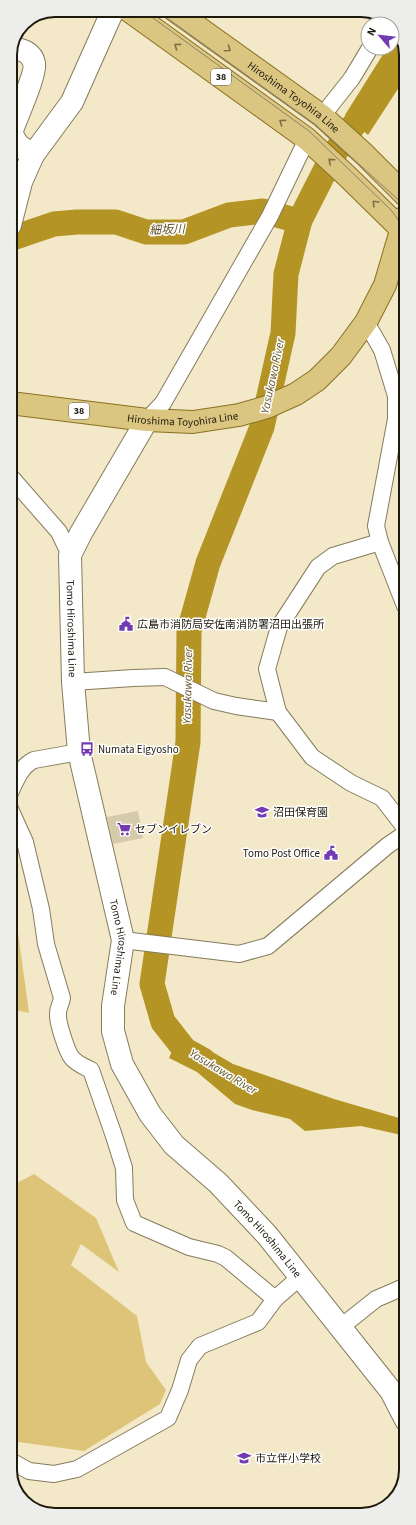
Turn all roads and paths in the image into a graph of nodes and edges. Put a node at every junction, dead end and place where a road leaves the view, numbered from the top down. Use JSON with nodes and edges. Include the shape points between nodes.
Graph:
{"nodes":[{"id":1,"x":110,"y":17,"type":"edge"},
{"id":2,"x":138,"y":17,"type":"edge"},
{"id":3,"x":184,"y":17,"type":"edge"},
{"id":4,"x":18,"y":49,"type":"edge"},
{"id":5,"x":365,"y":56,"type":"edge"},
{"id":6,"x":17,"y":117,"type":"edge"},
{"id":7,"x":325,"y":118,"type":"junction"},
{"id":8,"x":310,"y":142,"type":"junction"},
{"id":9,"x":17,"y":143,"type":"edge"},
{"id":10,"x":33,"y":155,"type":"junction"},
{"id":11,"x":399,"y":190,"type":"edge"},
{"id":12,"x":17,"y":198,"type":"edge"},
{"id":13,"x":399,"y":223,"type":"edge"},
{"id":14,"x":399,"y":242,"type":"edge"},
{"id":15,"x":366,"y":322,"type":"junction"},
{"id":16,"x":17,"y":404,"type":"edge"},
{"id":17,"x":147,"y":420,"type":"junction"},
{"id":18,"x":17,"y":484,"type":"edge"},
{"id":19,"x":380,"y":542,"type":"junction"},
{"id":20,"x":70,"y":555,"type":"junction"},
{"id":21,"x":399,"y":591,"type":"edge"},
{"id":22,"x":73,"y":682,"type":"junction"},
{"id":23,"x":278,"y":712,"type":"junction"},
{"id":24,"x":79,"y":752,"type":"junction"},
{"id":25,"x":17,"y":777,"type":"edge"},
{"id":26,"x":399,"y":820,"type":"edge"},
{"id":27,"x":17,"y":824,"type":"edge"},
{"id":28,"x":399,"y":838,"type":"edge"},
{"id":29,"x":128,"y":941,"type":"junction"},
{"id":30,"x":300,"y":1277,"type":"junction"},
{"id":31,"x":399,"y":1289,"type":"edge"},
{"id":32,"x":275,"y":1299,"type":"junction"},
{"id":33,"x":341,"y":1327,"type":"junction"},
{"id":34,"x":399,"y":1406,"type":"edge"},
{"id":35,"x":17,"y":1465,"type":"edge"}],
"edges":[{"from":1,"to":10,"type":"main road","via":[[72,102]]},
{"from":8,"to":2,"type":"main road","name":"Hiroshima Toyohira Line","number":"38","one_way":true},
{"from":3,"to":7,"type":"main road","name":"Hiroshima Toyohira Line","number":"38","one_way":true},
{"from":4,"to":6,"type":"main road","via":[[29,54],[34,63],[33,74]]},
{"from":5,"to":7,"type":"street"},
{"from":7,"to":11,"type":"main road","name":"Hiroshima Toyohira Line","number":"38"},
{"from":13,"to":8,"type":"main road","name":"Hiroshima Toyohira Line","number":"38","one_way":true},
{"from":8,"to":17,"type":"street","via":[[163,403]]},
{"from":9,"to":10,"type":"main road"},
{"from":10,"to":12,"type":"main road"},
{"from":14,"to":15,"type":"main road","name":"Hiroshima Toyohira Line","number":"38","via":[[385,285]]},
{"from":15,"to":17,"type":"main road","name":"Hiroshima Toyohira Line","number":"38","via":[[341,356],[317,380],[296,394],[239,415],[194,422]]},
{"from":15,"to":19,"type":"street","via":[[382,350],[396,396],[396,419],[376,526]]},
{"from":16,"to":17,"type":"main road","name":"Hiroshima Toyohira Line","number":"38"},
{"from":17,"to":20,"type":"main road","name":"Tomo Hiroshima Line"},
{"from":18,"to":20,"type":"street","via":[[59,532]]},
{"from":19,"to":21,"type":"street"},
{"from":19,"to":23,"type":"street","via":[[333,556],[318,567],[278,627],[267,669]]},
{"from":20,"to":22,"type":"main road","name":"Tomo Hiroshima Line"},
{"from":22,"to":23,"type":"street","via":[[166,677],[214,701]]},
{"from":22,"to":24,"type":"main road","name":"Tomo Hiroshima Line"},
{"from":23,"to":26,"type":"street","via":[[312,757],[351,784],[382,798]]},
{"from":24,"to":25,"type":"street","via":[[29,762]]},
{"from":24,"to":29,"type":"main road","name":"Tomo Hiroshima Line"},
{"from":27,"to":32,"type":"street","via":[[25,842],[41,909],[46,944],[62,998],[58,1024],[71,1057],[91,1070],[124,1168],[125,1200],[134,1223],[189,1247],[226,1258]]},
{"from":28,"to":29,"type":"street","via":[[268,946],[239,954]]},
{"from":29,"to":30,"type":"main road","name":"Tomo Hiroshima Line","via":[[113,1006],[113,1031],[122,1064],[150,1114],[174,1145],[218,1183],[267,1235]]},
{"from":30,"to":32,"type":"street"},
{"from":30,"to":33,"type":"main road","name":"Tomo Hiroshima Line"},
{"from":31,"to":33,"type":"street","via":[[376,1299]]},
{"from":32,"to":35,"type":"street","via":[[258,1322],[200,1346],[189,1360],[168,1418],[77,1468],[54,1474],[29,1472]]},
{"from":33,"to":34,"type":"main road","name":"Tomo Hiroshima Line","via":[[391,1391]]}]}
